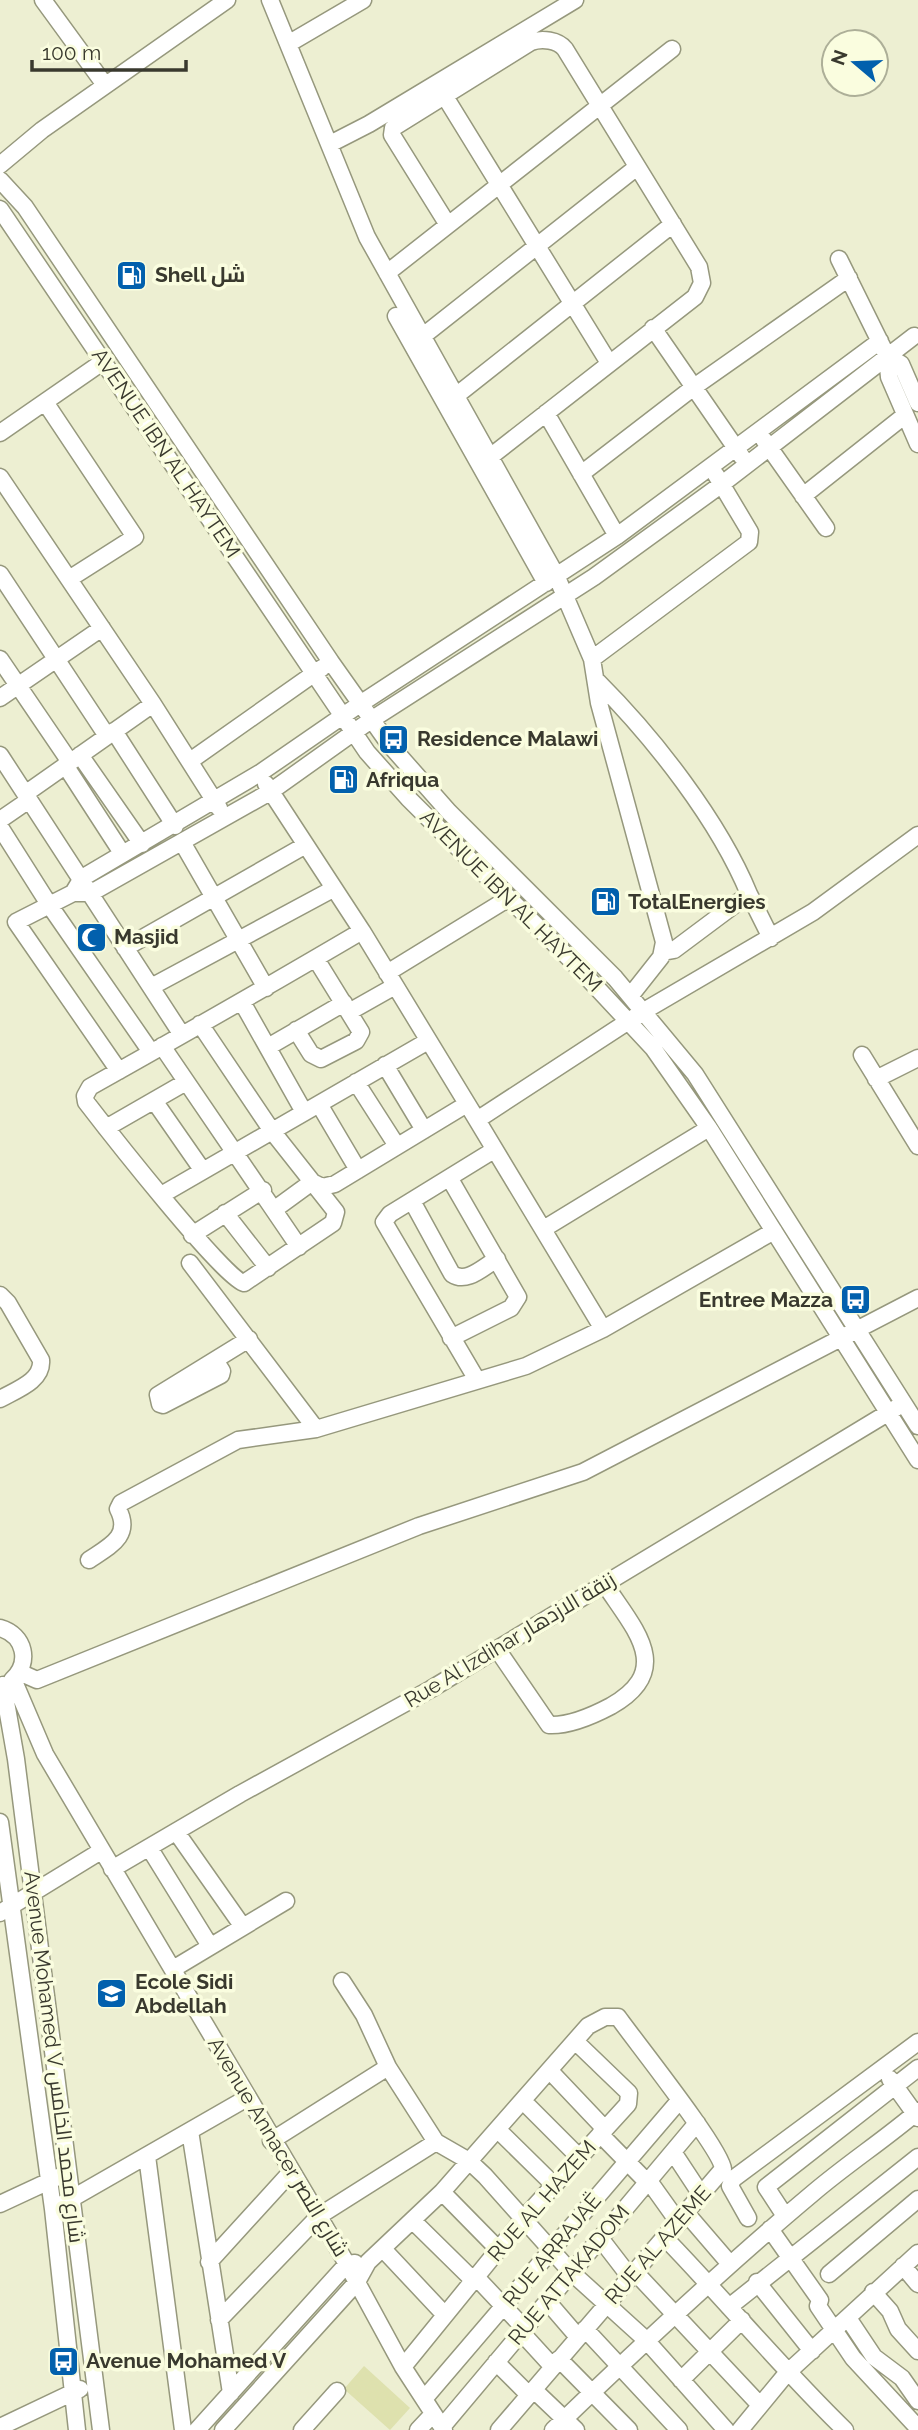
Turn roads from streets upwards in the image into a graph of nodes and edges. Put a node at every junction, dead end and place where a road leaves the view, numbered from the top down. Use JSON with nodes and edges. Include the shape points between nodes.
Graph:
{"nodes":[{"id":1,"x":43,"y":0,"type":"edge"},
{"id":2,"x":227,"y":0,"type":"edge"},
{"id":3,"x":270,"y":0,"type":"edge"},
{"id":4,"x":363,"y":0,"type":"edge"},
{"id":5,"x":575,"y":0,"type":"edge"},
{"id":6,"x":288,"y":44,"type":"junction"},
{"id":7,"x":672,"y":48,"type":"dead end"},
{"id":8,"x":105,"y":85,"type":"junction"},
{"id":9,"x":444,"y":95,"type":"junction"},
{"id":10,"x":599,"y":106,"type":"junction"},
{"id":11,"x":330,"y":144,"type":"junction"},
{"id":12,"x":6,"y":160,"type":"edge"},
{"id":13,"x":637,"y":167,"type":"junction"},
{"id":14,"x":0,"y":180,"type":"edge"},
{"id":15,"x":499,"y":185,"type":"junction"},
{"id":16,"x":25,"y":207,"type":"junction"},
{"id":17,"x":0,"y":209,"type":"edge"},
{"id":18,"x":673,"y":224,"type":"junction"},
{"id":19,"x":448,"y":225,"type":"junction"},
{"id":20,"x":537,"y":246,"type":"junction"},
{"id":21,"x":839,"y":259,"type":"dead end"},
{"id":22,"x":387,"y":274,"type":"junction"},
{"id":23,"x":849,"y":278,"type":"junction"},
{"id":24,"x":572,"y":303,"type":"junction"},
{"id":25,"x":396,"y":316,"type":"dead end"},
{"id":26,"x":653,"y":328,"type":"junction"},
{"id":27,"x":423,"y":336,"type":"junction"},
{"id":28,"x":914,"y":336,"type":"dead end"},
{"id":29,"x":883,"y":348,"type":"junction"},
{"id":30,"x":104,"y":361,"type":"junction"},
{"id":31,"x":609,"y":363,"type":"junction"},
{"id":32,"x":694,"y":387,"type":"junction"},
{"id":33,"x":457,"y":396,"type":"junction"},
{"id":34,"x":916,"y":398,"type":"edge"},
{"id":35,"x":897,"y":400,"type":"junction"},
{"id":36,"x":45,"y":402,"type":"junction"},
{"id":37,"x":546,"y":413,"type":"junction"},
{"id":38,"x":904,"y":416,"type":"junction"},
{"id":39,"x":0,"y":432,"type":"edge"},
{"id":40,"x":758,"y":432,"type":"junction"},
{"id":41,"x":918,"y":444,"type":"edge"},
{"id":42,"x":769,"y":448,"type":"junction"},
{"id":43,"x":736,"y":449,"type":"junction"},
{"id":44,"x":490,"y":457,"type":"junction"},
{"id":45,"x":747,"y":465,"type":"junction"},
{"id":46,"x":710,"y":467,"type":"junction"},
{"id":47,"x":581,"y":474,"type":"junction"},
{"id":48,"x":0,"y":477,"type":"edge"},
{"id":49,"x":722,"y":484,"type":"junction"},
{"id":50,"x":803,"y":496,"type":"junction"},
{"id":51,"x":826,"y":528,"type":"dead end"},
{"id":52,"x":617,"y":536,"type":"junction"},
{"id":53,"x":0,"y":574,"type":"edge"},
{"id":54,"x":69,"y":579,"type":"junction"},
{"id":55,"x":551,"y":579,"type":"junction"},
{"id":56,"x":565,"y":595,"type":"junction"},
{"id":57,"x":102,"y":628,"type":"junction"},
{"id":58,"x":0,"y":659,"type":"edge"},
{"id":59,"x":57,"y":659,"type":"junction"},
{"id":60,"x":592,"y":659,"type":"junction"},
{"id":61,"x":331,"y":662,"type":"junction"},
{"id":62,"x":315,"y":673,"type":"junction"},
{"id":63,"x":598,"y":682,"type":"junction"},
{"id":64,"x":18,"y":686,"type":"junction"},
{"id":65,"x":0,"y":698,"type":"edge"},
{"id":66,"x":153,"y":704,"type":"junction"},
{"id":67,"x":360,"y":704,"type":"junction"},
{"id":68,"x":342,"y":716,"type":"junction"},
{"id":69,"x":371,"y":720,"type":"junction"},
{"id":70,"x":353,"y":732,"type":"junction"},
{"id":71,"x":111,"y":733,"type":"junction"},
{"id":72,"x":0,"y":755,"type":"edge"},
{"id":73,"x":72,"y":761,"type":"junction"},
{"id":74,"x":190,"y":761,"type":"junction"},
{"id":75,"x":260,"y":773,"type":"junction"},
{"id":76,"x":270,"y":792,"type":"junction"},
{"id":77,"x":27,"y":797,"type":"junction"},
{"id":78,"x":215,"y":800,"type":"junction"},
{"id":79,"x":225,"y":817,"type":"junction"},
{"id":80,"x":175,"y":826,"type":"junction"},
{"id":81,"x":1,"y":830,"type":"edge"},
{"id":82,"x":918,"y":835,"type":"edge"},
{"id":83,"x":181,"y":842,"type":"junction"},
{"id":84,"x":142,"y":844,"type":"junction"},
{"id":85,"x":304,"y":846,"type":"junction"},
{"id":86,"x":122,"y":853,"type":"junction"},
{"id":87,"x":82,"y":878,"type":"junction"},
{"id":88,"x":333,"y":889,"type":"junction"},
{"id":89,"x":74,"y":893,"type":"junction"},
{"id":90,"x":91,"y":893,"type":"junction"},
{"id":91,"x":749,"y":894,"type":"junction"},
{"id":92,"x":214,"y":897,"type":"junction"},
{"id":93,"x":509,"y":898,"type":"junction"},
{"id":94,"x":50,"y":906,"type":"junction"},
{"id":95,"x":0,"y":916,"type":"edge"},
{"id":96,"x":16,"y":922,"type":"junction"},
{"id":97,"x":362,"y":931,"type":"junction"},
{"id":98,"x":771,"y":938,"type":"junction"},
{"id":99,"x":238,"y":940,"type":"junction"},
{"id":100,"x":125,"y":948,"type":"junction"},
{"id":101,"x":663,"y":952,"type":"junction"},
{"id":102,"x":316,"y":958,"type":"junction"},
{"id":103,"x":391,"y":980,"type":"junction"},
{"id":104,"x":152,"y":987,"type":"junction"},
{"id":105,"x":266,"y":988,"type":"junction"},
{"id":106,"x":631,"y":995,"type":"junction"},
{"id":107,"x":242,"y":1002,"type":"junction"},
{"id":108,"x":347,"y":1007,"type":"junction"},
{"id":109,"x":644,"y":1011,"type":"junction"},
{"id":110,"x":629,"y":1020,"type":"junction"},
{"id":111,"x":200,"y":1024,"type":"junction"},
{"id":112,"x":296,"y":1030,"type":"junction"},
{"id":113,"x":182,"y":1035,"type":"junction"},
{"id":114,"x":428,"y":1041,"type":"junction"},
{"id":115,"x":268,"y":1046,"type":"junction"},
{"id":116,"x":156,"y":1049,"type":"junction"},
{"id":117,"x":862,"y":1055,"type":"dead end"},
{"id":118,"x":918,"y":1059,"type":"edge"},
{"id":119,"x":385,"y":1065,"type":"junction"},
{"id":120,"x":119,"y":1071,"type":"junction"},
{"id":121,"x":876,"y":1079,"type":"junction"},
{"id":122,"x":186,"y":1082,"type":"junction"},
{"id":123,"x":356,"y":1082,"type":"junction"},
{"id":124,"x":155,"y":1102,"type":"junction"},
{"id":125,"x":319,"y":1104,"type":"junction"},
{"id":126,"x":467,"y":1104,"type":"junction"},
{"id":127,"x":304,"y":1112,"type":"junction"},
{"id":128,"x":477,"y":1120,"type":"junction"},
{"id":129,"x":106,"y":1128,"type":"junction"},
{"id":130,"x":709,"y":1129,"type":"junction"},
{"id":131,"x":424,"y":1130,"type":"junction"},
{"id":132,"x":272,"y":1131,"type":"junction"},
{"id":133,"x":397,"y":1146,"type":"junction"},
{"id":134,"x":918,"y":1146,"type":"edge"},
{"id":135,"x":494,"y":1150,"type":"junction"},
{"id":136,"x":236,"y":1152,"type":"junction"},
{"id":137,"x":358,"y":1170,"type":"junction"},
{"id":138,"x":202,"y":1171,"type":"junction"},
{"id":139,"x":450,"y":1179,"type":"junction"},
{"id":140,"x":312,"y":1182,"type":"junction"},
{"id":141,"x":262,"y":1189,"type":"junction"},
{"id":142,"x":163,"y":1194,"type":"junction"},
{"id":143,"x":412,"y":1201,"type":"junction"},
{"id":144,"x":275,"y":1209,"type":"junction"},
{"id":145,"x":225,"y":1213,"type":"junction"},
{"id":146,"x":544,"y":1228,"type":"junction"},
{"id":147,"x":774,"y":1231,"type":"junction"},
{"id":148,"x":192,"y":1235,"type":"junction"},
{"id":149,"x":299,"y":1247,"type":"junction"},
{"id":150,"x":497,"y":1259,"type":"junction"},
{"id":151,"x":190,"y":1263,"type":"dead end"},
{"id":152,"x":268,"y":1268,"type":"junction"},
{"id":153,"x":0,"y":1295,"type":"edge"},
{"id":154,"x":918,"y":1298,"type":"edge"},
{"id":155,"x":858,"y":1328,"type":"junction"},
{"id":156,"x":603,"y":1329,"type":"junction"},
{"id":157,"x":840,"y":1336,"type":"junction"},
{"id":158,"x":451,"y":1338,"type":"junction"},
{"id":159,"x":249,"y":1339,"type":"junction"},
{"id":160,"x":215,"y":1360,"type":"dead end"},
{"id":161,"x":477,"y":1380,"type":"junction"},
{"id":162,"x":0,"y":1399,"type":"edge"},
{"id":163,"x":905,"y":1404,"type":"junction"},
{"id":164,"x":888,"y":1413,"type":"junction"},
{"id":165,"x":918,"y":1426,"type":"edge"},
{"id":166,"x":316,"y":1429,"type":"junction"},
{"id":167,"x":918,"y":1460,"type":"edge"},
{"id":168,"x":89,"y":1560,"type":"dead end"},
{"id":169,"x":604,"y":1583,"type":"junction"},
{"id":170,"x":0,"y":1628,"type":"edge"},
{"id":171,"x":497,"y":1649,"type":"junction"},
{"id":172,"x":9,"y":1680,"type":"edge"},
{"id":173,"x":45,"y":1754,"type":"junction"},
{"id":174,"x":16,"y":1759,"type":"junction"},
{"id":175,"x":0,"y":1822,"type":"edge"},
{"id":176,"x":177,"y":1833,"type":"junction"},
{"id":177,"x":149,"y":1849,"type":"junction"},
{"id":178,"x":101,"y":1851,"type":"junction"},
{"id":179,"x":112,"y":1869,"type":"junction"},
{"id":180,"x":33,"y":1894,"type":"junction"},
{"id":181,"x":286,"y":1900,"type":"dead end"},
{"id":182,"x":6,"y":1910,"type":"edge"},
{"id":183,"x":243,"y":1927,"type":"junction"},
{"id":184,"x":210,"y":1946,"type":"junction"},
{"id":185,"x":173,"y":1969,"type":"junction"},
{"id":186,"x":342,"y":1981,"type":"dead end"},
{"id":187,"x":575,"y":2041,"type":"junction"},
{"id":188,"x":918,"y":2042,"type":"edge"},
{"id":189,"x":388,"y":2067,"type":"junction"},
{"id":190,"x":918,"y":2068,"type":"edge"},
{"id":191,"x":882,"y":2069,"type":"junction"},
{"id":192,"x":550,"y":2071,"type":"junction"},
{"id":193,"x":895,"y":2087,"type":"junction"},
{"id":194,"x":247,"y":2098,"type":"junction"},
{"id":195,"x":679,"y":2101,"type":"junction"},
{"id":196,"x":524,"y":2102,"type":"junction"},
{"id":197,"x":917,"y":2115,"type":"edge"},
{"id":198,"x":697,"y":2123,"type":"junction"},
{"id":199,"x":498,"y":2130,"type":"junction"},
{"id":200,"x":190,"y":2131,"type":"junction"},
{"id":201,"x":603,"y":2131,"type":"junction"},
{"id":202,"x":271,"y":2141,"type":"junction"},
{"id":203,"x":436,"y":2142,"type":"junction"},
{"id":204,"x":673,"y":2152,"type":"junction"},
{"id":205,"x":147,"y":2156,"type":"junction"},
{"id":206,"x":579,"y":2157,"type":"junction"},
{"id":207,"x":918,"y":2157,"type":"edge"},
{"id":208,"x":469,"y":2161,"type":"junction"},
{"id":209,"x":626,"y":2162,"type":"junction"},
{"id":210,"x":69,"y":2172,"type":"junction"},
{"id":211,"x":291,"y":2172,"type":"junction"},
{"id":212,"x":49,"y":2180,"type":"junction"},
{"id":213,"x":648,"y":2182,"type":"junction"},
{"id":214,"x":554,"y":2185,"type":"junction"},
{"id":215,"x":443,"y":2192,"type":"junction"},
{"id":216,"x":702,"y":2196,"type":"junction"},
{"id":217,"x":72,"y":2198,"type":"junction"},
{"id":218,"x":918,"y":2199,"type":"edge"},
{"id":219,"x":0,"y":2204,"type":"edge"},
{"id":220,"x":53,"y":2209,"type":"junction"},
{"id":221,"x":785,"y":2216,"type":"junction"},
{"id":222,"x":319,"y":2217,"type":"junction"},
{"id":223,"x":524,"y":2218,"type":"junction"},
{"id":224,"x":748,"y":2218,"type":"dead end"},
{"id":225,"x":683,"y":2219,"type":"junction"},
{"id":226,"x":413,"y":2221,"type":"junction"},
{"id":227,"x":770,"y":2230,"type":"junction"},
{"id":228,"x":600,"y":2238,"type":"junction"},
{"id":229,"x":666,"y":2239,"type":"junction"},
{"id":230,"x":383,"y":2249,"type":"junction"},
{"id":231,"x":498,"y":2249,"type":"junction"},
{"id":232,"x":551,"y":2250,"type":"junction"},
{"id":233,"x":918,"y":2253,"type":"edge"},
{"id":234,"x":789,"y":2259,"type":"junction"},
{"id":235,"x":209,"y":2262,"type":"junction"},
{"id":236,"x":368,"y":2262,"type":"junction"},
{"id":237,"x":347,"y":2264,"type":"junction"},
{"id":238,"x":730,"y":2264,"type":"junction"},
{"id":239,"x":903,"y":2266,"type":"junction"},
{"id":240,"x":570,"y":2272,"type":"junction"},
{"id":241,"x":830,"y":2274,"type":"dead end"},
{"id":242,"x":632,"y":2275,"type":"junction"},
{"id":243,"x":474,"y":2279,"type":"junction"},
{"id":244,"x":357,"y":2282,"type":"junction"},
{"id":245,"x":708,"y":2282,"type":"junction"},
{"id":246,"x":757,"y":2282,"type":"junction"},
{"id":247,"x":918,"y":2284,"type":"edge"},
{"id":248,"x":873,"y":2292,"type":"junction"},
{"id":249,"x":547,"y":2301,"type":"junction"},
{"id":250,"x":605,"y":2304,"type":"junction"},
{"id":251,"x":504,"y":2306,"type":"junction"},
{"id":252,"x":729,"y":2307,"type":"junction"},
{"id":253,"x":675,"y":2312,"type":"junction"},
{"id":254,"x":444,"y":2315,"type":"junction"},
{"id":255,"x":848,"y":2318,"type":"junction"},
{"id":256,"x":219,"y":2320,"type":"junction"},
{"id":257,"x":742,"y":2320,"type":"junction"},
{"id":258,"x":523,"y":2330,"type":"junction"},
{"id":259,"x":834,"y":2331,"type":"junction"},
{"id":260,"x":582,"y":2333,"type":"junction"},
{"id":261,"x":645,"y":2339,"type":"junction"},
{"id":262,"x":711,"y":2350,"type":"junction"},
{"id":263,"x":812,"y":2351,"type":"junction"},
{"id":264,"x":918,"y":2351,"type":"edge"},
{"id":265,"x":496,"y":2362,"type":"junction"},
{"id":266,"x":556,"y":2363,"type":"junction"},
{"id":267,"x":618,"y":2366,"type":"junction"},
{"id":268,"x":402,"y":2367,"type":"junction"},
{"id":269,"x":787,"y":2373,"type":"junction"},
{"id":270,"x":681,"y":2380,"type":"junction"},
{"id":271,"x":95,"y":2384,"type":"junction"},
{"id":272,"x":593,"y":2390,"type":"junction"},
{"id":273,"x":72,"y":2391,"type":"junction"},
{"id":274,"x":337,"y":2391,"type":"dead end"},
{"id":275,"x":230,"y":2393,"type":"junction"},
{"id":276,"x":531,"y":2393,"type":"junction"},
{"id":277,"x":424,"y":2399,"type":"junction"},
{"id":278,"x":918,"y":2401,"type":"edge"},
{"id":279,"x":759,"y":2403,"type":"junction"},
{"id":280,"x":439,"y":2424,"type":"edge"},
{"id":281,"x":504,"y":2424,"type":"edge"},
{"id":282,"x":565,"y":2426,"type":"edge"},
{"id":283,"x":0,"y":2427,"type":"edge"},
{"id":284,"x":918,"y":2427,"type":"edge"},
{"id":285,"x":77,"y":2430,"type":"edge"},
{"id":286,"x":101,"y":2430,"type":"edge"},
{"id":287,"x":183,"y":2430,"type":"edge"},
{"id":288,"x":197,"y":2430,"type":"edge"},
{"id":289,"x":223,"y":2430,"type":"edge"},
{"id":290,"x":302,"y":2430,"type":"edge"},
{"id":291,"x":418,"y":2430,"type":"edge"},
{"id":292,"x":522,"y":2430,"type":"edge"},
{"id":293,"x":629,"y":2430,"type":"edge"},
{"id":294,"x":679,"y":2430,"type":"edge"},
{"id":295,"x":726,"y":2430,"type":"edge"},
{"id":296,"x":741,"y":2430,"type":"edge"},
{"id":297,"x":845,"y":2430,"type":"edge"}],
"edges":[{"from":1,"to":8,"type":"street"},
{"from":2,"to":8,"type":"street"},
{"from":3,"to":6,"type":"street"},
{"from":4,"to":6,"type":"street"},
{"from":5,"to":11,"type":"street"},
{"from":6,"to":11,"type":"street"},
{"from":7,"to":10,"type":"street"},
{"from":8,"to":12,"type":"street"},
{"from":9,"to":10,"type":"street","via":[[541,40],[562,46]]},
{"from":9,"to":15,"type":"street"},
{"from":9,"to":19,"type":"street","via":[[391,133]]},
{"from":10,"to":13,"type":"street"},
{"from":10,"to":15,"type":"street"},
{"from":11,"to":22,"type":"street"},
{"from":12,"to":16,"type":"street"},
{"from":13,"to":18,"type":"street"},
{"from":13,"to":20,"type":"street"},
{"from":14,"to":16,"type":"street","name":"AVENUE IBN AL HAYTEM"},
{"from":15,"to":19,"type":"street"},
{"from":15,"to":20,"type":"street"},
{"from":16,"to":61,"type":"street","name":"AVENUE IBN AL HAYTEM"},
{"from":17,"to":30,"type":"street","name":"AVENUE IBN AL HAYTEM"},
{"from":18,"to":24,"type":"street"},
{"from":18,"to":26,"type":"street","via":[[699,267],[702,283],[695,297]]},
{"from":19,"to":22,"type":"street"},
{"from":20,"to":24,"type":"street"},
{"from":20,"to":27,"type":"street"},
{"from":21,"to":23,"type":"street"},
{"from":22,"to":27,"type":"street"},
{"from":23,"to":29,"type":"street"},
{"from":23,"to":32,"type":"street"},
{"from":24,"to":31,"type":"street"},
{"from":24,"to":33,"type":"street"},
{"from":25,"to":55,"type":"street"},
{"from":26,"to":31,"type":"street"},
{"from":26,"to":32,"type":"street"},
{"from":27,"to":33,"type":"street"},
{"from":28,"to":29,"type":"street"},
{"from":29,"to":34,"type":"street","via":[[899,362]]},
{"from":29,"to":35,"type":"street"},
{"from":29,"to":40,"type":"street"},
{"from":29,"to":42,"type":"street"},
{"from":30,"to":36,"type":"street"},
{"from":30,"to":62,"type":"street","name":"AVENUE IBN AL HAYTEM"},
{"from":31,"to":37,"type":"street"},
{"from":32,"to":43,"type":"street"},
{"from":32,"to":47,"type":"street"},
{"from":33,"to":44,"type":"street"},
{"from":34,"to":35,"type":"street"},
{"from":35,"to":38,"type":"street"},
{"from":36,"to":39,"type":"street"},
{"from":36,"to":54,"type":"street","via":[[135,537]]},
{"from":37,"to":44,"type":"street"},
{"from":37,"to":47,"type":"street"},
{"from":38,"to":41,"type":"street"},
{"from":38,"to":50,"type":"street"},
{"from":40,"to":42,"type":"street"},
{"from":40,"to":43,"type":"street"},
{"from":42,"to":45,"type":"street"},
{"from":42,"to":50,"type":"street"},
{"from":43,"to":45,"type":"street"},
{"from":43,"to":46,"type":"street"},
{"from":44,"to":55,"type":"street"},
{"from":45,"to":49,"type":"street"},
{"from":46,"to":49,"type":"street"},
{"from":46,"to":52,"type":"street"},
{"from":47,"to":52,"type":"street"},
{"from":48,"to":54,"type":"street"},
{"from":49,"to":56,"type":"street"},
{"from":49,"to":60,"type":"street","via":[[750,531],[749,542]]},
{"from":50,"to":51,"type":"street"},
{"from":52,"to":55,"type":"street"},
{"from":53,"to":59,"type":"street"},
{"from":54,"to":57,"type":"street"},
{"from":55,"to":56,"type":"street"},
{"from":55,"to":67,"type":"street"},
{"from":56,"to":60,"type":"street"},
{"from":56,"to":69,"type":"street"},
{"from":57,"to":59,"type":"street"},
{"from":57,"to":66,"type":"street"},
{"from":58,"to":64,"type":"street"},
{"from":59,"to":64,"type":"street"},
{"from":59,"to":71,"type":"street"},
{"from":60,"to":63,"type":"street"},
{"from":61,"to":62,"type":"street"},
{"from":61,"to":67,"type":"street","name":"AVENUE IBN AL HAYTEM"},
{"from":62,"to":68,"type":"street","name":"AVENUE IBN AL HAYTEM"},
{"from":62,"to":74,"type":"street"},
{"from":63,"to":91,"type":"street","via":[[640,725],[711,825]]},
{"from":63,"to":101,"type":"street","via":[[599,703],[663,936]]},
{"from":64,"to":65,"type":"street"},
{"from":64,"to":73,"type":"street"},
{"from":66,"to":71,"type":"street"},
{"from":66,"to":74,"type":"street"},
{"from":67,"to":68,"type":"street"},
{"from":67,"to":69,"type":"street","name":"AVENUE IBN AL HAYTEM"},
{"from":68,"to":70,"type":"street","name":"AVENUE IBN AL HAYTEM"},
{"from":68,"to":75,"type":"street"},
{"from":69,"to":70,"type":"street"},
{"from":69,"to":106,"type":"street","name":"AVENUE IBN AL HAYTEM","via":[[428,790]]},
{"from":70,"to":76,"type":"street"},
{"from":70,"to":93,"type":"street","name":"AVENUE IBN AL HAYTEM","via":[[394,783]]},
{"from":71,"to":73,"type":"street"},
{"from":71,"to":80,"type":"street"},
{"from":72,"to":77,"type":"street"},
{"from":73,"to":77,"type":"street"},
{"from":73,"to":84,"type":"street"},
{"from":73,"to":86,"type":"street"},
{"from":74,"to":78,"type":"street"},
{"from":75,"to":76,"type":"street"},
{"from":75,"to":78,"type":"street"},
{"from":76,"to":79,"type":"street"},
{"from":76,"to":85,"type":"street"},
{"from":77,"to":81,"type":"street"},
{"from":77,"to":87,"type":"street"},
{"from":78,"to":79,"type":"street"},
{"from":78,"to":80,"type":"street"},
{"from":79,"to":83,"type":"street"},
{"from":80,"to":84,"type":"street"},
{"from":81,"to":94,"type":"street"},
{"from":82,"to":98,"type":"street"},
{"from":83,"to":90,"type":"street"},
{"from":83,"to":92,"type":"street"},
{"from":84,"to":86,"type":"street"},
{"from":85,"to":88,"type":"street"},
{"from":85,"to":92,"type":"street"},
{"from":86,"to":87,"type":"street"},
{"from":87,"to":89,"type":"street"},
{"from":87,"to":90,"type":"street"},
{"from":88,"to":97,"type":"street"},
{"from":88,"to":99,"type":"street"},
{"from":89,"to":90,"type":"street"},
{"from":89,"to":94,"type":"street"},
{"from":90,"to":100,"type":"street"},
{"from":91,"to":98,"type":"street"},
{"from":91,"to":101,"type":"street","via":[[674,950]]},
{"from":92,"to":99,"type":"street"},
{"from":92,"to":100,"type":"street"},
{"from":93,"to":103,"type":"street"},
{"from":93,"to":110,"type":"street","name":"AVENUE IBN AL HAYTEM"},
{"from":94,"to":96,"type":"street"},
{"from":94,"to":116,"type":"street"},
{"from":95,"to":96,"type":"street"},
{"from":96,"to":120,"type":"street"},
{"from":97,"to":102,"type":"street"},
{"from":97,"to":103,"type":"street"},
{"from":98,"to":109,"type":"street"},
{"from":99,"to":104,"type":"street"},
{"from":99,"to":105,"type":"street"},
{"from":100,"to":104,"type":"street"},
{"from":101,"to":106,"type":"street"},
{"from":102,"to":105,"type":"street"},
{"from":102,"to":108,"type":"street"},
{"from":103,"to":108,"type":"street"},
{"from":103,"to":114,"type":"street"},
{"from":104,"to":113,"type":"street"},
{"from":105,"to":107,"type":"street"},
{"from":106,"to":109,"type":"street","name":"AVENUE IBN AL HAYTEM"},
{"from":107,"to":111,"type":"street"},
{"from":107,"to":115,"type":"street"},
{"from":108,"to":112,"type":"street"},
{"from":108,"to":112,"type":"street","via":[[361,1032],[359,1038],[327,1058],[311,1054]]},
{"from":109,"to":110,"type":"street"},
{"from":109,"to":155,"type":"street","name":"AVENUE IBN AL HAYTEM","via":[[710,1096]]},
{"from":110,"to":128,"type":"street"},
{"from":110,"to":130,"type":"street","name":"AVENUE IBN AL HAYTEM"},
{"from":111,"to":113,"type":"street"},
{"from":111,"to":132,"type":"street"},
{"from":112,"to":115,"type":"street"},
{"from":113,"to":116,"type":"street"},
{"from":114,"to":119,"type":"street"},
{"from":114,"to":126,"type":"street"},
{"from":115,"to":127,"type":"street"},
{"from":116,"to":120,"type":"street"},
{"from":116,"to":122,"type":"street"},
{"from":117,"to":121,"type":"street"},
{"from":118,"to":121,"type":"street"},
{"from":119,"to":123,"type":"street"},
{"from":119,"to":131,"type":"street"},
{"from":120,"to":129,"type":"street","via":[[90,1087],[85,1096]]},
{"from":121,"to":134,"type":"street"},
{"from":122,"to":124,"type":"street"},
{"from":122,"to":136,"type":"street"},
{"from":123,"to":125,"type":"street"},
{"from":123,"to":133,"type":"street"},
{"from":124,"to":129,"type":"street"},
{"from":124,"to":138,"type":"street"},
{"from":125,"to":127,"type":"street"},
{"from":125,"to":137,"type":"street"},
{"from":126,"to":128,"type":"street"},
{"from":126,"to":131,"type":"street"},
{"from":127,"to":132,"type":"street"},
{"from":128,"to":135,"type":"street"},
{"from":129,"to":142,"type":"street"},
{"from":130,"to":146,"type":"street"},
{"from":130,"to":147,"type":"street","name":"AVENUE IBN AL HAYTEM"},
{"from":131,"to":133,"type":"street"},
{"from":132,"to":136,"type":"street"},
{"from":132,"to":140,"type":"street"},
{"from":133,"to":137,"type":"street"},
{"from":135,"to":139,"type":"street"},
{"from":135,"to":146,"type":"street"},
{"from":136,"to":138,"type":"street"},
{"from":136,"to":141,"type":"street"},
{"from":137,"to":140,"type":"street","via":[[327,1187]]},
{"from":138,"to":142,"type":"street"},
{"from":139,"to":143,"type":"street"},
{"from":139,"to":150,"type":"street"},
{"from":140,"to":144,"type":"street"},
{"from":140,"to":149,"type":"street","via":[[336,1217]]},
{"from":141,"to":144,"type":"street"},
{"from":141,"to":145,"type":"street"},
{"from":142,"to":148,"type":"street"},
{"from":143,"to":150,"type":"street","via":[[452,1274],[467,1277]]},
{"from":143,"to":158,"type":"street","via":[[386,1217],[385,1228]]},
{"from":144,"to":149,"type":"street"},
{"from":145,"to":148,"type":"street"},
{"from":145,"to":152,"type":"street"},
{"from":146,"to":156,"type":"street"},
{"from":147,"to":156,"type":"street"},
{"from":147,"to":157,"type":"street","name":"AVENUE IBN AL HAYTEM"},
{"from":148,"to":152,"type":"street","via":[[238,1282]]},
{"from":149,"to":152,"type":"street"},
{"from":150,"to":158,"type":"street","via":[[517,1291],[516,1303]]},
{"from":151,"to":159,"type":"street"},
{"from":153,"to":162,"type":"street","via":[[41,1367],[34,1379]]},
{"from":154,"to":155,"type":"street"},
{"from":155,"to":157,"type":"street"},
{"from":155,"to":163,"type":"street","name":"AVENUE IBN AL HAYTEM"},
{"from":156,"to":161,"type":"street","via":[[526,1366]]},
{"from":157,"to":164,"type":"street","name":"AVENUE IBN AL HAYTEM"},
{"from":157,"to":172,"type":"street","via":[[583,1472],[419,1526],[37,1680]]},
{"from":158,"to":161,"type":"street"},
{"from":159,"to":160,"type":"street"},
{"from":159,"to":166,"type":"street"},
{"from":161,"to":166,"type":"street"},
{"from":163,"to":164,"type":"street","name":"Rue Al Izdihar زنقة الازدهار"},
{"from":163,"to":165,"type":"street","name":"AVENUE IBN AL HAYTEM"},
{"from":164,"to":167,"type":"street","name":"AVENUE IBN AL HAYTEM"},
{"from":164,"to":169,"type":"street","name":"Rue Al Izdihar زنقة الازدهار"},
{"from":166,"to":168,"type":"street","via":[[238,1440],[130,1497],[118,1510],[122,1535]]},
{"from":169,"to":171,"type":"street","name":"Rue Al Izdihar زنقة الازدهار"},
{"from":169,"to":171,"type":"street","via":[[639,1636],[646,1658],[633,1694],[600,1713],[549,1725]]},
{"from":170,"to":172,"type":"street","via":[[17,1638],[23,1648],[24,1660]]},
{"from":171,"to":176,"type":"street","name":"Rue Al Izdihar زنقة الازدهار"},
{"from":172,"to":173,"type":"street","name":"Avenue Annacer شارع النصر"},
{"from":172,"to":174,"type":"street","name":"Avenue Mohamed V شارع محمد الخامس"},
{"from":173,"to":174,"type":"street"},
{"from":173,"to":178,"type":"street","name":"Avenue Annacer شارع النصر"},
{"from":174,"to":180,"type":"street","name":"Avenue Mohamed V شارع محمد الخامس"},
{"from":175,"to":182,"type":"street","name":"Avenue Mohamed V شارع محمد الخامس"},
{"from":176,"to":177,"type":"street","name":"Rue Al Izdihar زنقة الازدهار"},
{"from":176,"to":183,"type":"street"},
{"from":177,"to":179,"type":"street","name":"Rue Al Izdihar زنقة الازدهار"},
{"from":177,"to":184,"type":"street"},
{"from":178,"to":179,"type":"street","name":"Avenue Annacer شارع النصر"},
{"from":178,"to":180,"type":"street"},
{"from":179,"to":185,"type":"street","name":"Avenue Annacer شارع النصر"},
{"from":180,"to":182,"type":"street"},
{"from":180,"to":210,"type":"street","name":"Avenue Mohamed V شارع محمد الخامس"},
{"from":181,"to":183,"type":"street"},
{"from":182,"to":212,"type":"street","name":"Avenue Mohamed V شارع محمد الخامس"},
{"from":183,"to":184,"type":"street"},
{"from":184,"to":185,"type":"street"},
{"from":185,"to":194,"type":"street","name":"Avenue Annacer شارع النصر"},
{"from":186,"to":189,"type":"street"},
{"from":187,"to":192,"type":"street"},
{"from":187,"to":195,"type":"street","name":"RUE AL AZEME","via":[[597,2020],[618,2017]]},
{"from":187,"to":201,"type":"street","name":"RUE AL HAZEM","via":[[630,2096]]},
{"from":188,"to":191,"type":"street"},
{"from":189,"to":202,"type":"street"},
{"from":189,"to":203,"type":"street"},
{"from":190,"to":193,"type":"street"},
{"from":191,"to":193,"type":"street"},
{"from":191,"to":224,"type":"street","via":[[733,2179],[730,2186]]},
{"from":192,"to":196,"type":"street"},
{"from":192,"to":201,"type":"street"},
{"from":193,"to":197,"type":"street"},
{"from":193,"to":221,"type":"street","via":[[766,2187]]},
{"from":194,"to":200,"type":"street"},
{"from":194,"to":202,"type":"street","name":"Avenue Annacer شارع النصر"},
{"from":195,"to":198,"type":"street","name":"RUE AL AZEME"},
{"from":195,"to":209,"type":"street","name":"RUE ARRAJAË"},
{"from":196,"to":199,"type":"street"},
{"from":196,"to":206,"type":"street"},
{"from":197,"to":221,"type":"street"},
{"from":198,"to":204,"type":"street","name":"RUE ATTAKADOM"},
{"from":198,"to":216,"type":"street","name":"RUE AL AZEME","via":[[724,2165]]},
{"from":199,"to":208,"type":"street"},
{"from":199,"to":214,"type":"street"},
{"from":200,"to":205,"type":"street"},
{"from":200,"to":235,"type":"street"},
{"from":201,"to":206,"type":"street","name":"RUE AL HAZEM"},
{"from":201,"to":209,"type":"street"},
{"from":202,"to":211,"type":"street","name":"Avenue Annacer شارع النصر"},
{"from":203,"to":208,"type":"street"},
{"from":203,"to":222,"type":"street"},
{"from":204,"to":213,"type":"street","name":"RUE ATTAKADOM"},
{"from":204,"to":216,"type":"street"},
{"from":205,"to":217,"type":"street"},
{"from":205,"to":287,"type":"street"},
{"from":206,"to":214,"type":"street","name":"RUE AL HAZEM"},
{"from":207,"to":234,"type":"street"},
{"from":208,"to":215,"type":"street"},
{"from":208,"to":223,"type":"street"},
{"from":209,"to":213,"type":"street"},
{"from":209,"to":232,"type":"street","name":"RUE ARRAJAË"},
{"from":210,"to":212,"type":"street"},
{"from":210,"to":217,"type":"street","name":"Avenue Mohamed V شارع محمد الخامس"},
{"from":211,"to":222,"type":"street","name":"Avenue Annacer شارع النصر"},
{"from":211,"to":235,"type":"street"},
{"from":212,"to":219,"type":"street"},
{"from":212,"to":220,"type":"street","name":"Avenue Mohamed V شارع محمد الخامس"},
{"from":213,"to":225,"type":"street"},
{"from":213,"to":228,"type":"street","name":"RUE ATTAKADOM"},
{"from":214,"to":223,"type":"street","name":"RUE AL HAZEM"},
{"from":215,"to":226,"type":"street"},
{"from":215,"to":231,"type":"street"},
{"from":216,"to":225,"type":"street","name":"RUE AL AZEME"},
{"from":217,"to":220,"type":"street"},
{"from":217,"to":271,"type":"street","name":"Avenue Mohamed V شارع محمد الخامس"},
{"from":218,"to":241,"type":"street"},
{"from":220,"to":273,"type":"street","name":"Avenue Mohamed V شارع محمد الخامس"},
{"from":221,"to":227,"type":"street"},
{"from":222,"to":237,"type":"street","name":"Avenue Annacer شارع النصر"},
{"from":222,"to":256,"type":"street"},
{"from":223,"to":231,"type":"street","name":"RUE AL HAZEM"},
{"from":223,"to":232,"type":"street"},
{"from":225,"to":229,"type":"street","name":"RUE AL AZEME"},
{"from":225,"to":238,"type":"street"},
{"from":226,"to":230,"type":"street"},
{"from":226,"to":243,"type":"street"},
{"from":227,"to":234,"type":"street"},
{"from":227,"to":238,"type":"street"},
{"from":228,"to":240,"type":"street","name":"RUE ATTAKADOM"},
{"from":228,"to":242,"type":"street"},
{"from":229,"to":242,"type":"street","name":"RUE AL AZEME"},
{"from":229,"to":245,"type":"street"},
{"from":230,"to":236,"type":"street"},
{"from":230,"to":254,"type":"street"},
{"from":231,"to":243,"type":"street","name":"RUE AL HAZEM"},
{"from":232,"to":240,"type":"street"},
{"from":232,"to":251,"type":"street","name":"RUE ARRAJAË"},
{"from":233,"to":239,"type":"street"},
{"from":234,"to":246,"type":"street"},
{"from":234,"to":259,"type":"street","via":[[820,2300],[818,2306]]},
{"from":235,"to":256,"type":"street"},
{"from":236,"to":237,"type":"street"},
{"from":236,"to":244,"type":"street"},
{"from":237,"to":244,"type":"street","name":"Avenue Annacer شارع النصر"},
{"from":237,"to":275,"type":"street"},
{"from":238,"to":245,"type":"street"},
{"from":239,"to":247,"type":"street"},
{"from":239,"to":248,"type":"street"},
{"from":240,"to":249,"type":"street","name":"RUE ATTAKADOM"},
{"from":240,"to":250,"type":"street"},
{"from":242,"to":250,"type":"street","name":"RUE AL AZEME"},
{"from":242,"to":253,"type":"street"},
{"from":243,"to":251,"type":"street"},
{"from":243,"to":254,"type":"street","name":"RUE AL HAZEM"},
{"from":244,"to":268,"type":"street","name":"Avenue Annacer شارع النصر"},
{"from":244,"to":289,"type":"street"},
{"from":245,"to":252,"type":"street"},
{"from":245,"to":253,"type":"street"},
{"from":246,"to":252,"type":"street"},
{"from":246,"to":263,"type":"street"},
{"from":248,"to":255,"type":"street"},
{"from":248,"to":264,"type":"street"},
{"from":249,"to":258,"type":"street","name":"RUE ATTAKADOM"},
{"from":249,"to":260,"type":"street"},
{"from":250,"to":260,"type":"street","name":"RUE AL AZEME"},
{"from":250,"to":261,"type":"street"},
{"from":251,"to":258,"type":"street"},
{"from":251,"to":277,"type":"street","name":"RUE ARRAJAË"},
{"from":252,"to":257,"type":"street"},
{"from":253,"to":261,"type":"street"},
{"from":253,"to":262,"type":"street"},
{"from":254,"to":268,"type":"street","name":"RUE AL HAZEM"},
{"from":255,"to":259,"type":"street"},
{"from":255,"to":278,"type":"street","via":[[874,2357],[902,2378]]},
{"from":256,"to":275,"type":"street"},
{"from":257,"to":262,"type":"street"},
{"from":257,"to":269,"type":"street"},
{"from":258,"to":265,"type":"street","name":"RUE ATTAKADOM"},
{"from":258,"to":266,"type":"street"},
{"from":259,"to":263,"type":"street"},
{"from":259,"to":284,"type":"street"},
{"from":260,"to":266,"type":"street","name":"RUE AL AZEME"},
{"from":260,"to":267,"type":"street"},
{"from":261,"to":267,"type":"street"},
{"from":261,"to":270,"type":"street"},
{"from":262,"to":270,"type":"street"},
{"from":262,"to":279,"type":"street"},
{"from":263,"to":269,"type":"street"},
{"from":265,"to":276,"type":"street"},
{"from":265,"to":280,"type":"street","name":"RUE ATTAKADOM"},
{"from":266,"to":272,"type":"street"},
{"from":266,"to":276,"type":"street","name":"RUE AL AZEME"},
{"from":267,"to":272,"type":"street"},
{"from":267,"to":294,"type":"street"},
{"from":268,"to":277,"type":"street","name":"Avenue Annacer شارع النصر"},
{"from":269,"to":279,"type":"street"},
{"from":269,"to":297,"type":"street"},
{"from":270,"to":295,"type":"street"},
{"from":271,"to":273,"type":"street"},
{"from":271,"to":286,"type":"street","name":"Avenue Mohamed V شارع محمد الخامس"},
{"from":272,"to":282,"type":"street"},
{"from":272,"to":293,"type":"street"},
{"from":273,"to":283,"type":"street"},
{"from":273,"to":285,"type":"street","name":"Avenue Mohamed V شارع محمد الخامس"},
{"from":274,"to":290,"type":"street"},
{"from":275,"to":288,"type":"street"},
{"from":276,"to":281,"type":"street","name":"RUE AL AZEME"},
{"from":276,"to":282,"type":"street"},
{"from":277,"to":280,"type":"street","name":"Avenue Annacer شارع النصر"},
{"from":279,"to":296,"type":"street"},
{"from":280,"to":291,"type":"street","name":"RUE ATTAKADOM"},
{"from":281,"to":292,"type":"street"}]}
